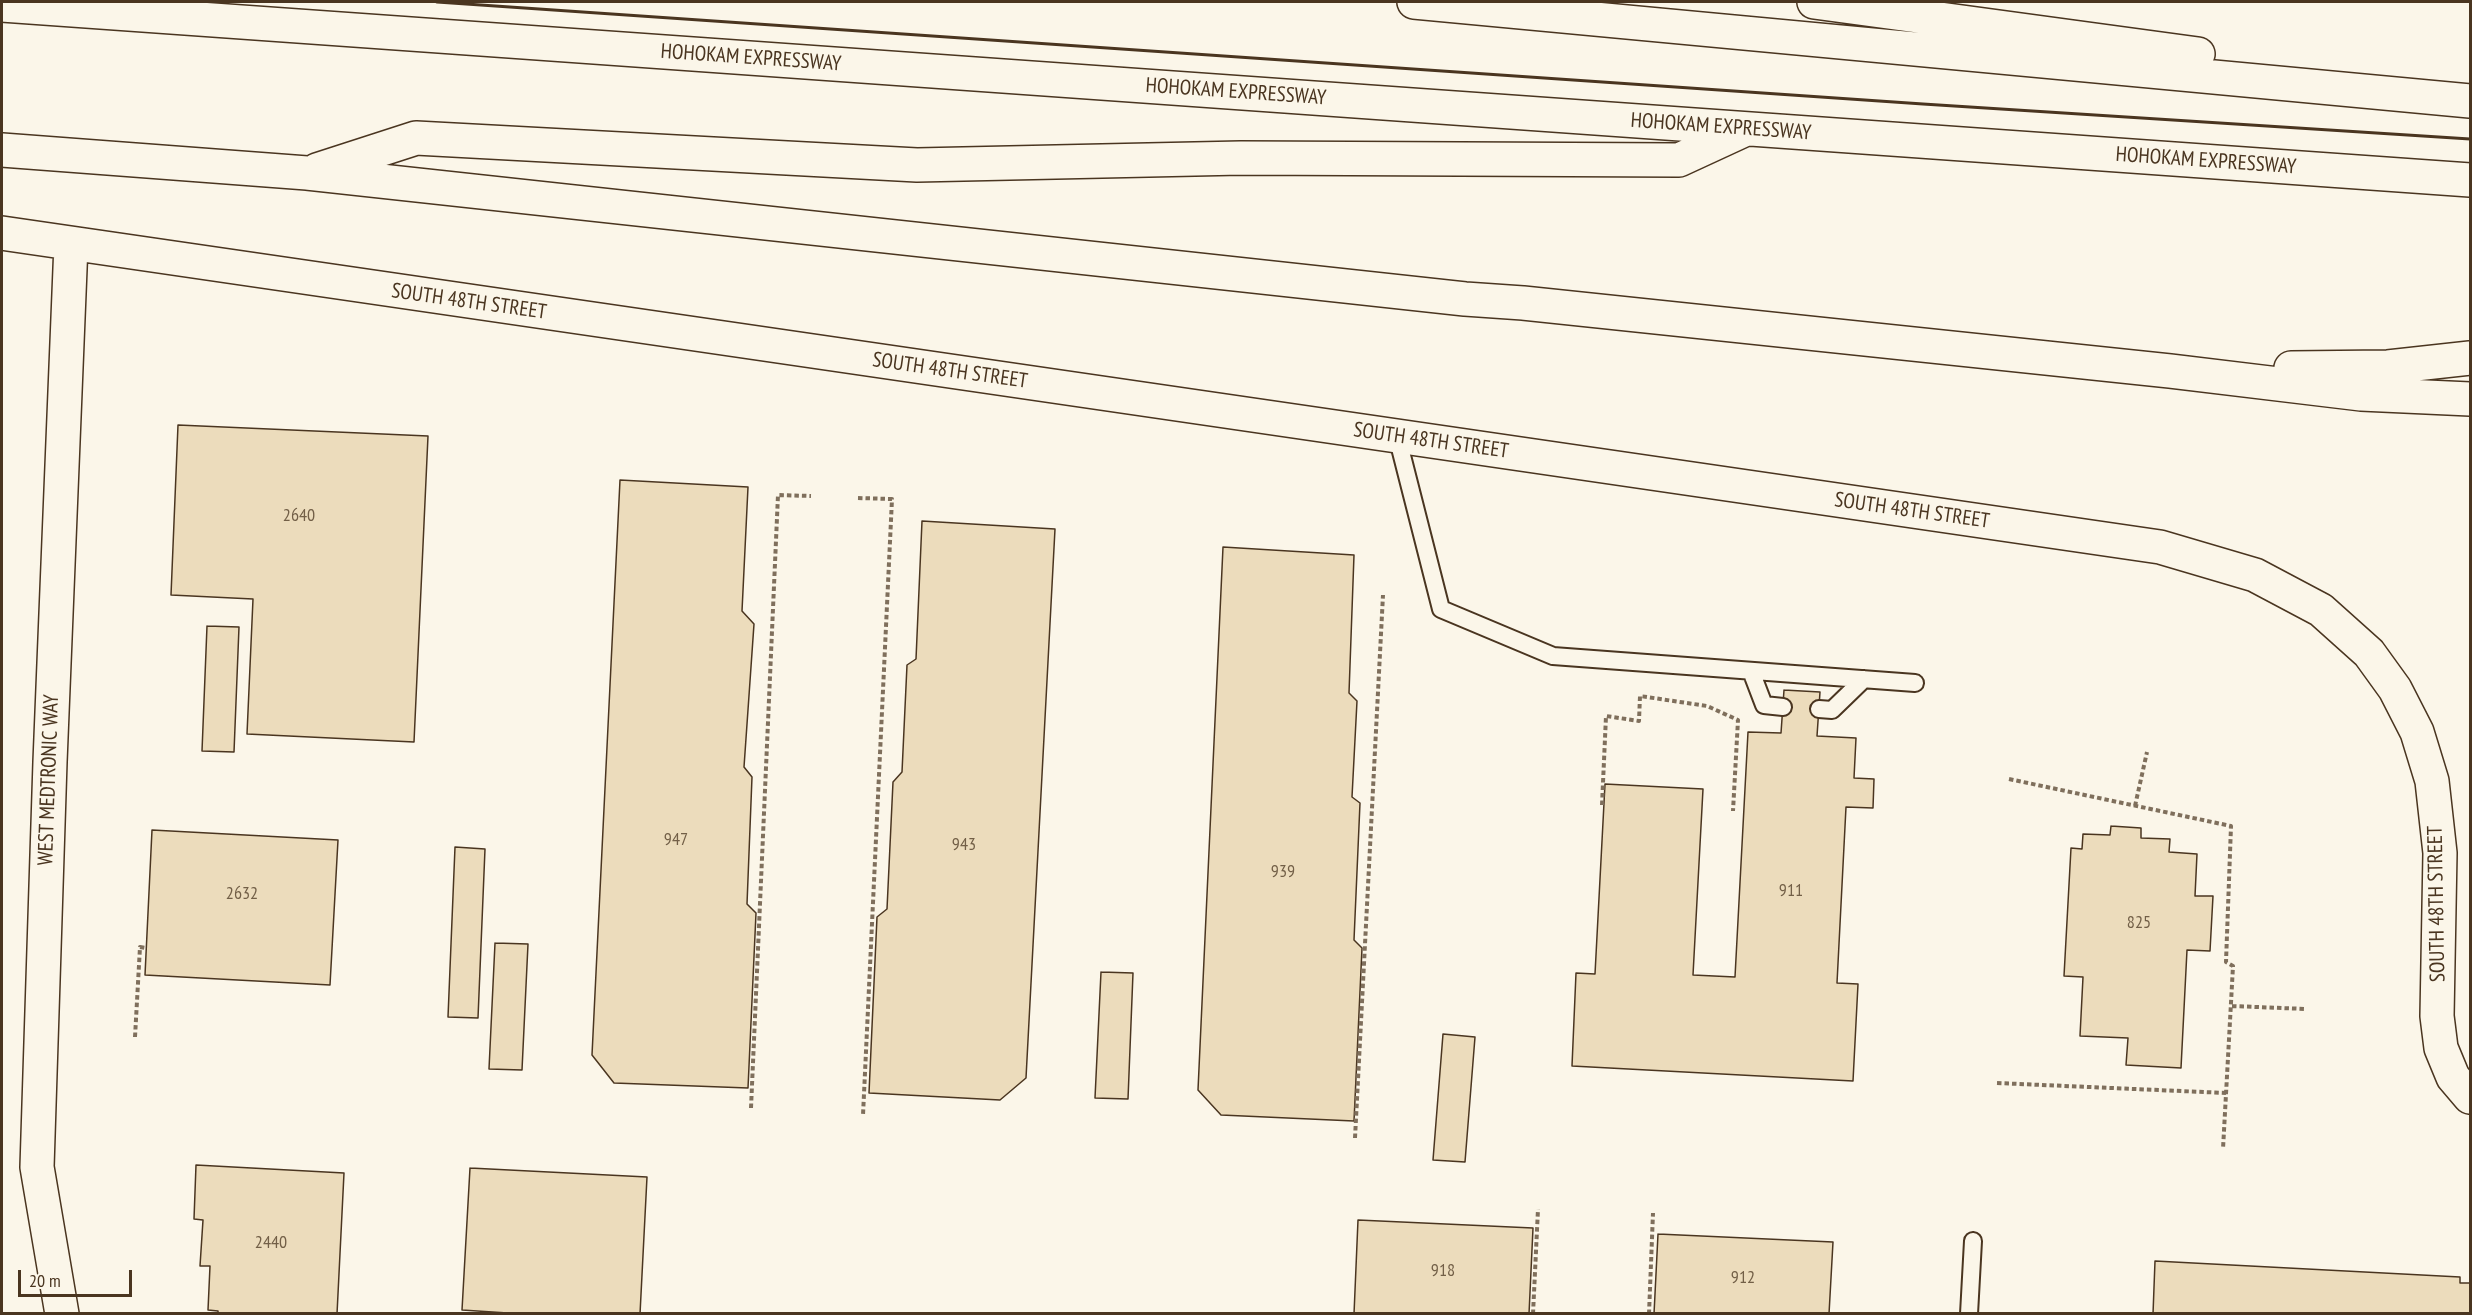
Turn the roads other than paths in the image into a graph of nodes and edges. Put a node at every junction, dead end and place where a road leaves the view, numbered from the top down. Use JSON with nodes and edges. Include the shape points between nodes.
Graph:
{"nodes":[{"id":1,"x":1414,"y":2,"type":"edge"},
{"id":2,"x":1814,"y":2,"type":"edge"},
{"id":3,"x":2,"y":5,"type":"edge"},
{"id":4,"x":2470,"y":93,"type":"edge"},
{"id":5,"x":2470,"y":101,"type":"edge"},
{"id":6,"x":1747,"y":129,"type":"junction"},
{"id":7,"x":2,"y":150,"type":"edge"},
{"id":8,"x":307,"y":173,"type":"junction"},
{"id":9,"x":2470,"y":180,"type":"edge"},
{"id":10,"x":2,"y":233,"type":"edge"},
{"id":11,"x":71,"y":244,"type":"junction"},
{"id":12,"x":2470,"y":358,"type":"edge"},
{"id":13,"x":2170,"y":370,"type":"junction"},
{"id":14,"x":2470,"y":399,"type":"edge"},
{"id":15,"x":1397,"y":436,"type":"junction"},
{"id":16,"x":1751,"y":670,"type":"junction"},
{"id":17,"x":1864,"y":679,"type":"junction"},
{"id":18,"x":1915,"y":683,"type":"dead end"},
{"id":19,"x":1783,"y":707,"type":"dead end"},
{"id":20,"x":1819,"y":709,"type":"dead end"},
{"id":21,"x":2470,"y":1097,"type":"edge"},
{"id":22,"x":1973,"y":1241,"type":"dead end"},
{"id":23,"x":62,"y":1314,"type":"edge"},
{"id":24,"x":1969,"y":1314,"type":"edge"}],
"edges":[{"from":1,"to":5,"type":"main road"},
{"from":2,"to":4,"type":"main road"},
{"from":3,"to":6,"type":"main road","name":"HOHOKAM EXPRESSWAY"},
{"from":6,"to":8,"type":"main road","via":[[1679,160],[1630,161],[1241,158],[917,165],[416,138]]},
{"from":6,"to":9,"type":"main road","name":"HOHOKAM EXPRESSWAY"},
{"from":7,"to":8,"type":"main road"},
{"from":8,"to":13,"type":"main road","via":[[1453,298]]},
{"from":10,"to":11,"type":"main road","name":"SOUTH 48TH STREET"},
{"from":11,"to":15,"type":"main road","name":"SOUTH 48TH STREET"},
{"from":11,"to":23,"type":"main road","name":"WEST MEDTRONIC WAY","via":[[37,1167]]},
{"from":12,"to":13,"type":"main road","via":[[2388,367]]},
{"from":13,"to":14,"type":"main road","via":[[2361,394]]},
{"from":15,"to":16,"type":"lane","via":[[1441,609],[1553,656]]},
{"from":15,"to":21,"type":"main road","name":"SOUTH 48TH STREET","via":[[2160,547],[2255,575],[2321,610],[2369,653],[2396,689],[2420,742],[2432,781],[2440,852],[2437,1016],[2441,1048],[2452,1077]]},
{"from":16,"to":17,"type":"lane"},
{"from":16,"to":19,"type":"lane","via":[[1764,705]]},
{"from":17,"to":18,"type":"lane"},
{"from":17,"to":20,"type":"lane","via":[[1832,711]]},
{"from":22,"to":24,"type":"lane"}]}
